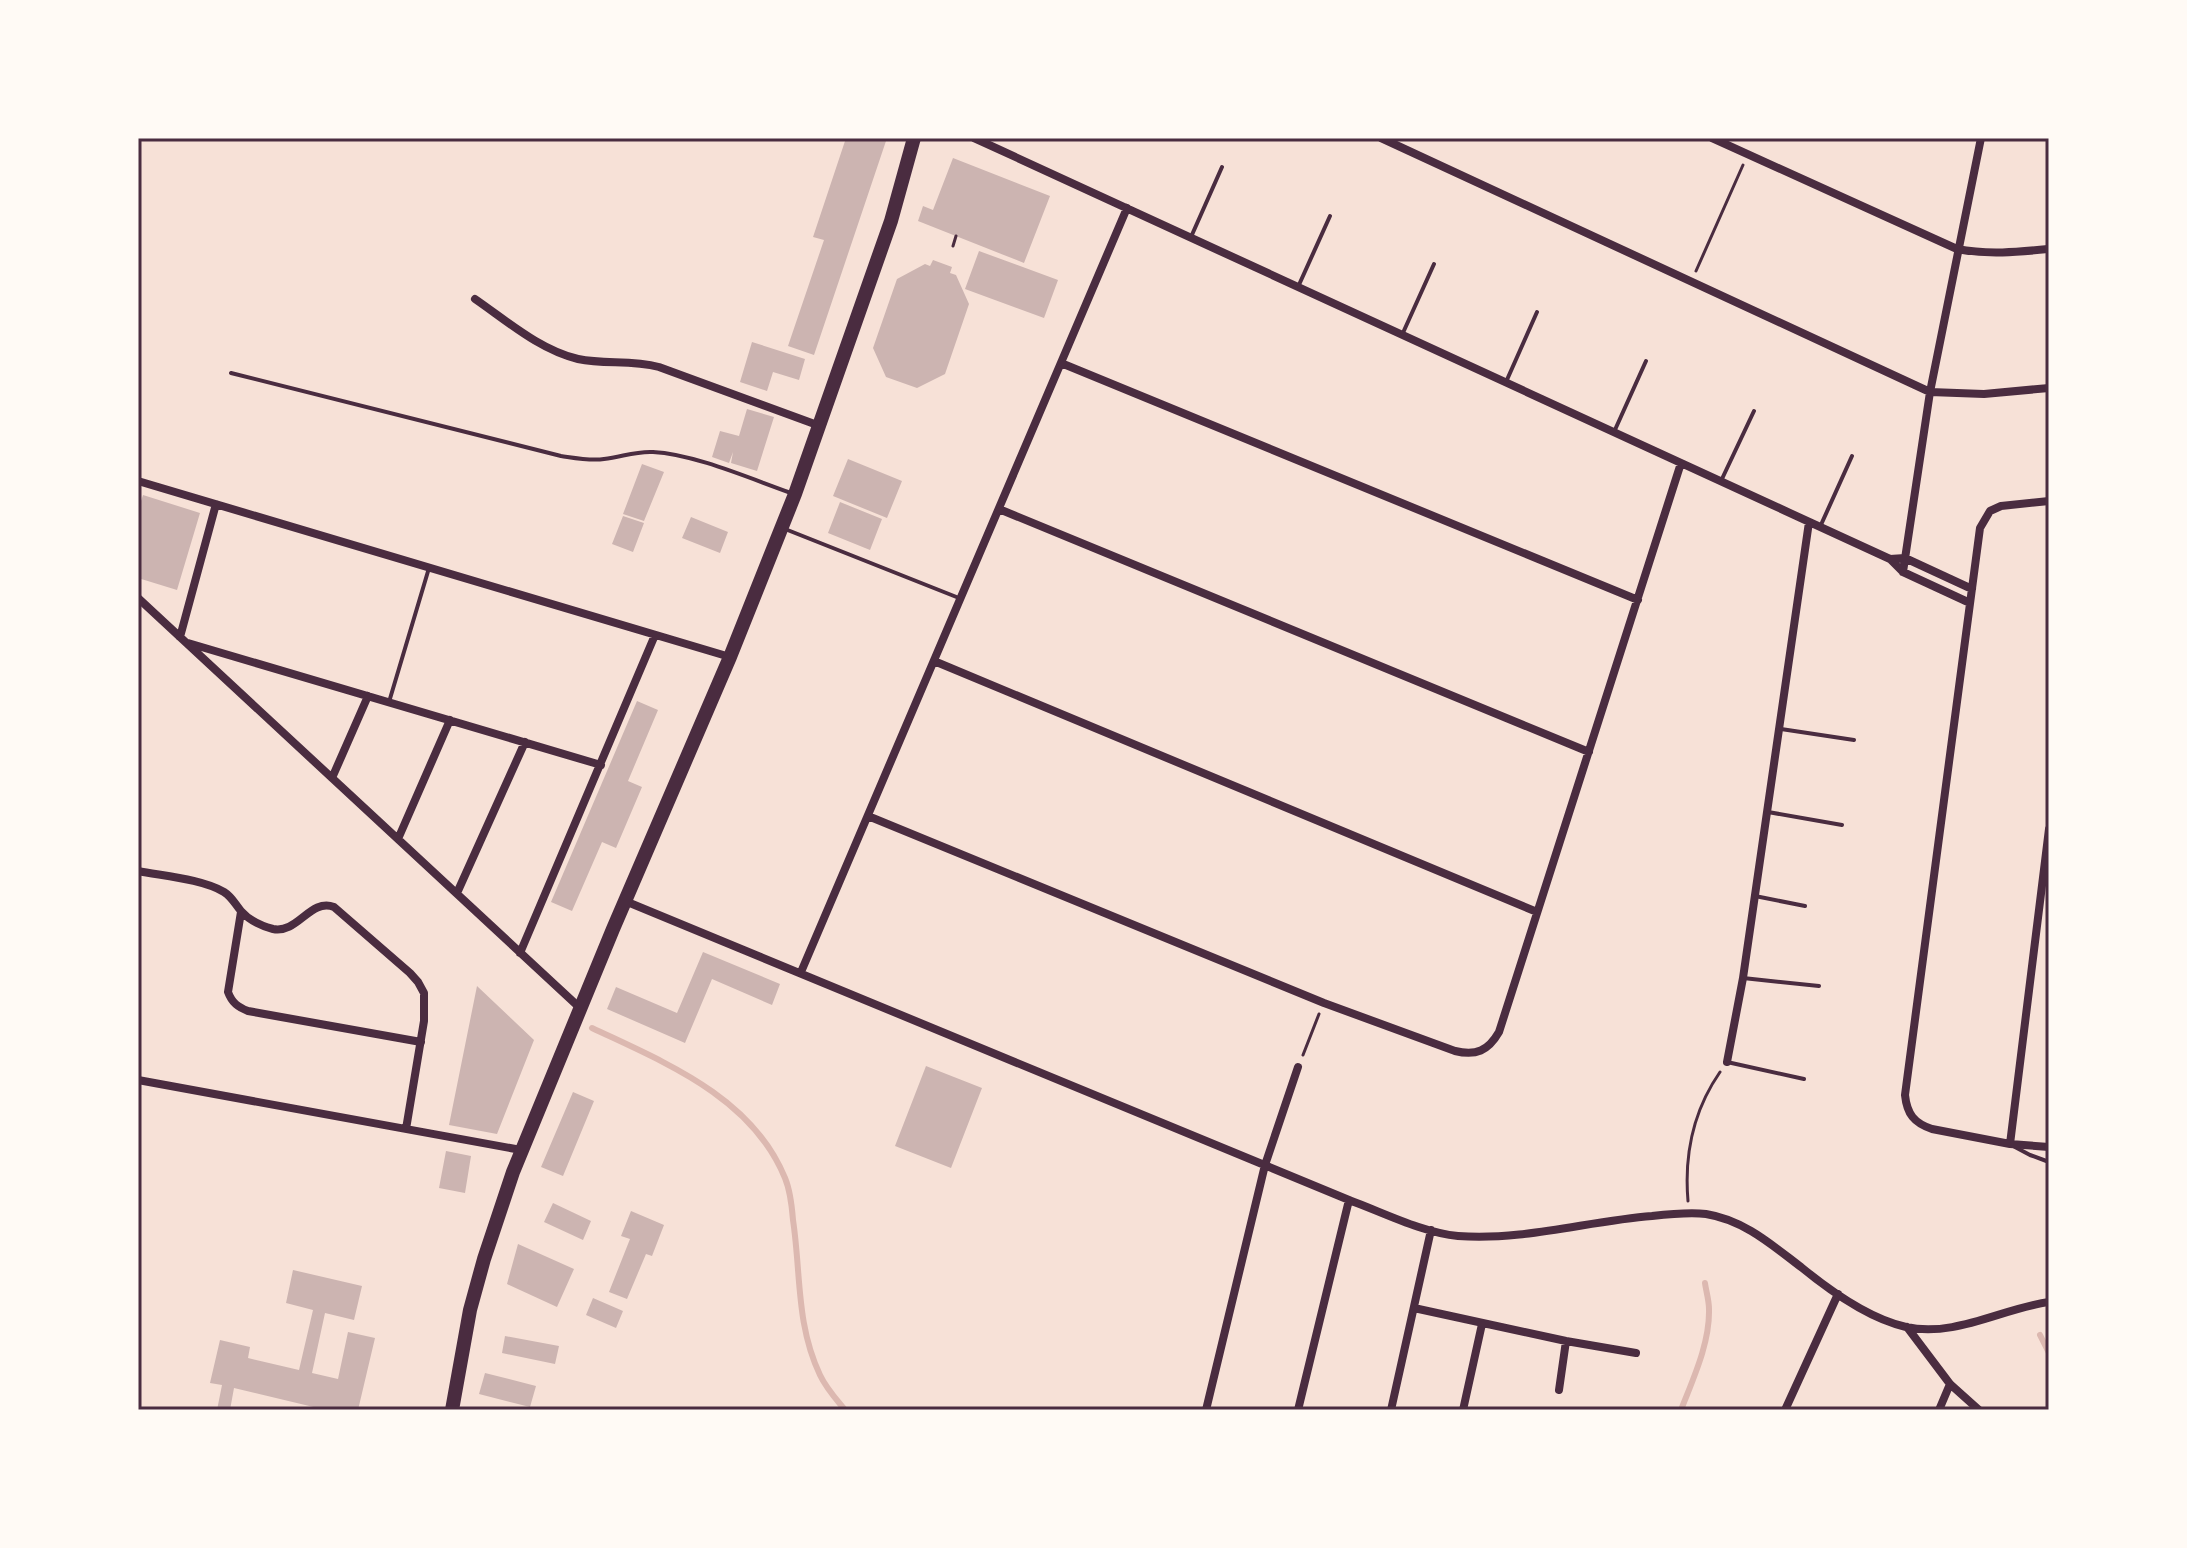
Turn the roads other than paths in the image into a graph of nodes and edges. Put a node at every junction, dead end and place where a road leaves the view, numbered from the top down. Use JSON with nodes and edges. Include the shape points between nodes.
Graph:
{"nodes":[{"id":1,"x":914,"y":138,"type":"edge"},
{"id":2,"x":974,"y":138,"type":"edge"},
{"id":3,"x":1381,"y":138,"type":"edge"},
{"id":4,"x":1712,"y":138,"type":"edge"},
{"id":5,"x":1981,"y":138,"type":"edge"},
{"id":6,"x":1728,"y":141,"type":"edge"},
{"id":7,"x":1222,"y":167,"type":"dead end"},
{"id":8,"x":1127,"y":208,"type":"junction"},
{"id":9,"x":1330,"y":216,"type":"dead end"},
{"id":10,"x":1191,"y":237,"type":"junction"},
{"id":11,"x":1957,"y":249,"type":"junction"},
{"id":12,"x":2049,"y":249,"type":"edge"},
{"id":13,"x":1434,"y":264,"type":"dead end"},
{"id":14,"x":1298,"y":287,"type":"junction"},
{"id":15,"x":475,"y":299,"type":"dead end"},
{"id":16,"x":1537,"y":312,"type":"dead end"},
{"id":17,"x":1402,"y":335,"type":"junction"},
{"id":18,"x":1646,"y":361,"type":"dead end"},
{"id":19,"x":1061,"y":363,"type":"junction"},
{"id":20,"x":231,"y":373,"type":"dead end"},
{"id":21,"x":1506,"y":382,"type":"junction"},
{"id":22,"x":2049,"y":388,"type":"edge"},
{"id":23,"x":1930,"y":392,"type":"junction"},
{"id":24,"x":1754,"y":411,"type":"dead end"},
{"id":25,"x":820,"y":426,"type":"junction"},
{"id":26,"x":1614,"y":432,"type":"junction"},
{"id":27,"x":1852,"y":456,"type":"dead end"},
{"id":28,"x":1681,"y":463,"type":"junction"},
{"id":29,"x":138,"y":481,"type":"edge"},
{"id":30,"x":1721,"y":481,"type":"junction"},
{"id":31,"x":795,"y":494,"type":"junction"},
{"id":32,"x":2049,"y":501,"type":"edge"},
{"id":33,"x":216,"y":504,"type":"junction"},
{"id":34,"x":999,"y":509,"type":"junction"},
{"id":35,"x":1809,"y":522,"type":"junction"},
{"id":36,"x":1820,"y":527,"type":"junction"},
{"id":37,"x":783,"y":528,"type":"junction"},
{"id":38,"x":1905,"y":558,"type":"junction"},
{"id":39,"x":1890,"y":559,"type":"junction"},
{"id":40,"x":429,"y":568,"type":"junction"},
{"id":41,"x":1903,"y":572,"type":"junction"},
{"id":42,"x":1972,"y":589,"type":"junction"},
{"id":43,"x":138,"y":598,"type":"edge"},
{"id":44,"x":960,"y":599,"type":"junction"},
{"id":45,"x":1638,"y":600,"type":"junction"},
{"id":46,"x":1970,"y":603,"type":"junction"},
{"id":47,"x":655,"y":635,"type":"junction"},
{"id":48,"x":183,"y":640,"type":"junction"},
{"id":49,"x":730,"y":657,"type":"junction"},
{"id":50,"x":934,"y":661,"type":"junction"},
{"id":51,"x":368,"y":696,"type":"junction"},
{"id":52,"x":389,"y":702,"type":"junction"},
{"id":53,"x":450,"y":720,"type":"junction"},
{"id":54,"x":1778,"y":728,"type":"junction"},
{"id":55,"x":1854,"y":740,"type":"dead end"},
{"id":56,"x":525,"y":742,"type":"junction"},
{"id":57,"x":1589,"y":752,"type":"junction"},
{"id":58,"x":601,"y":765,"type":"junction"},
{"id":59,"x":332,"y":778,"type":"junction"},
{"id":60,"x":1766,"y":811,"type":"junction"},
{"id":61,"x":868,"y":816,"type":"junction"},
{"id":62,"x":1842,"y":825,"type":"dead end"},
{"id":63,"x":2049,"y":829,"type":"edge"},
{"id":64,"x":398,"y":839,"type":"junction"},
{"id":65,"x":138,"y":871,"type":"edge"},
{"id":66,"x":457,"y":893,"type":"junction"},
{"id":67,"x":1755,"y":896,"type":"junction"},
{"id":68,"x":625,"y":901,"type":"junction"},
{"id":69,"x":1805,"y":906,"type":"dead end"},
{"id":70,"x":241,"y":912,"type":"junction"},
{"id":71,"x":1537,"y":912,"type":"junction"},
{"id":72,"x":520,"y":953,"type":"junction"},
{"id":73,"x":801,"y":972,"type":"junction"},
{"id":74,"x":1743,"y":978,"type":"junction"},
{"id":75,"x":1819,"y":986,"type":"dead end"},
{"id":76,"x":580,"y":1008,"type":"junction"},
{"id":77,"x":421,"y":1042,"type":"junction"},
{"id":78,"x":1727,"y":1062,"type":"joint"},
{"id":79,"x":1298,"y":1067,"type":"road end"},
{"id":80,"x":1804,"y":1079,"type":"dead end"},
{"id":81,"x":138,"y":1080,"type":"edge"},
{"id":82,"x":406,"y":1129,"type":"junction"},
{"id":83,"x":2010,"y":1144,"type":"junction"},
{"id":84,"x":2049,"y":1147,"type":"edge"},
{"id":85,"x":521,"y":1150,"type":"junction"},
{"id":86,"x":2049,"y":1162,"type":"edge"},
{"id":87,"x":1265,"y":1165,"type":"junction"},
{"id":88,"x":1349,"y":1200,"type":"junction"},
{"id":89,"x":1431,"y":1230,"type":"junction"},
{"id":90,"x":1838,"y":1294,"type":"junction"},
{"id":91,"x":2049,"y":1302,"type":"edge"},
{"id":92,"x":1414,"y":1308,"type":"junction"},
{"id":93,"x":1482,"y":1324,"type":"junction"},
{"id":94,"x":1907,"y":1327,"type":"junction"},
{"id":95,"x":1566,"y":1341,"type":"junction"},
{"id":96,"x":1636,"y":1353,"type":"dead end"},
{"id":97,"x":1950,"y":1384,"type":"junction"},
{"id":98,"x":1559,"y":1390,"type":"dead end"},
{"id":99,"x":452,"y":1410,"type":"edge"},
{"id":100,"x":1206,"y":1410,"type":"edge"},
{"id":101,"x":1298,"y":1410,"type":"edge"},
{"id":102,"x":1391,"y":1410,"type":"edge"},
{"id":103,"x":1463,"y":1410,"type":"edge"},
{"id":104,"x":1785,"y":1410,"type":"edge"},
{"id":105,"x":1939,"y":1410,"type":"edge"},
{"id":106,"x":1979,"y":1410,"type":"edge"}],
"edges":[{"from":1,"to":25,"type":"main road"},
{"from":2,"to":8,"type":"street"},
{"from":3,"to":23,"type":"street"},
{"from":4,"to":6,"type":"street"},
{"from":5,"to":11,"type":"street"},
{"from":6,"to":11,"type":"street"},
{"from":7,"to":10,"type":"lane"},
{"from":8,"to":10,"type":"street"},
{"from":8,"to":19,"type":"street"},
{"from":9,"to":14,"type":"lane"},
{"from":10,"to":14,"type":"street"},
{"from":11,"to":12,"type":"street","via":[[1997,254]]},
{"from":11,"to":23,"type":"street"},
{"from":13,"to":17,"type":"lane"},
{"from":14,"to":17,"type":"street"},
{"from":15,"to":25,"type":"street","via":[[550,349],[576,359],[659,367]]},
{"from":16,"to":21,"type":"lane"},
{"from":17,"to":21,"type":"street"},
{"from":18,"to":26,"type":"lane"},
{"from":19,"to":34,"type":"street"},
{"from":19,"to":45,"type":"street"},
{"from":20,"to":31,"type":"lane","via":[[561,456],[605,459],[637,451],[682,456]]},
{"from":21,"to":26,"type":"street"},
{"from":22,"to":23,"type":"street"},
{"from":23,"to":38,"type":"street"},
{"from":24,"to":30,"type":"lane"},
{"from":25,"to":31,"type":"main road"},
{"from":26,"to":28,"type":"street"},
{"from":27,"to":36,"type":"lane"},
{"from":28,"to":30,"type":"street"},
{"from":28,"to":45,"type":"street"},
{"from":29,"to":33,"type":"street"},
{"from":30,"to":35,"type":"street"},
{"from":31,"to":37,"type":"main road"},
{"from":32,"to":42,"type":"street","via":[[1990,511],[1980,528]]},
{"from":33,"to":40,"type":"street"},
{"from":33,"to":48,"type":"street"},
{"from":34,"to":44,"type":"street"},
{"from":34,"to":57,"type":"street"},
{"from":35,"to":36,"type":"street"},
{"from":35,"to":54,"type":"street"},
{"from":36,"to":39,"type":"street"},
{"from":37,"to":44,"type":"lane"},
{"from":37,"to":49,"type":"main road"},
{"from":38,"to":39,"type":"street"},
{"from":38,"to":41,"type":"street"},
{"from":38,"to":42,"type":"street"},
{"from":39,"to":41,"type":"street"},
{"from":40,"to":47,"type":"street"},
{"from":40,"to":52,"type":"lane"},
{"from":41,"to":46,"type":"street"},
{"from":42,"to":46,"type":"street"},
{"from":43,"to":48,"type":"street"},
{"from":44,"to":50,"type":"street"},
{"from":45,"to":57,"type":"street"},
{"from":46,"to":83,"type":"street","via":[[1905,1095],[1906,1107],[1920,1125]]},
{"from":47,"to":49,"type":"street"},
{"from":47,"to":58,"type":"street"},
{"from":48,"to":51,"type":"street"},
{"from":48,"to":59,"type":"street"},
{"from":49,"to":68,"type":"main road"},
{"from":50,"to":61,"type":"street"},
{"from":50,"to":71,"type":"street"},
{"from":51,"to":52,"type":"street"},
{"from":51,"to":59,"type":"street"},
{"from":52,"to":53,"type":"street"},
{"from":53,"to":56,"type":"street"},
{"from":53,"to":64,"type":"street"},
{"from":54,"to":55,"type":"lane"},
{"from":54,"to":60,"type":"street"},
{"from":56,"to":58,"type":"street"},
{"from":56,"to":66,"type":"street"},
{"from":57,"to":71,"type":"street"},
{"from":58,"to":72,"type":"street"},
{"from":59,"to":64,"type":"street"},
{"from":60,"to":62,"type":"lane"},
{"from":60,"to":67,"type":"street"},
{"from":61,"to":71,"type":"street","via":[[1324,1003],[1467,1054],[1487,1048],[1499,1032]]},
{"from":61,"to":73,"type":"street"},
{"from":63,"to":83,"type":"street"},
{"from":64,"to":66,"type":"street"},
{"from":65,"to":70,"type":"street","via":[[222,891]]},
{"from":66,"to":72,"type":"street"},
{"from":67,"to":69,"type":"lane"},
{"from":67,"to":74,"type":"street"},
{"from":68,"to":73,"type":"street"},
{"from":68,"to":76,"type":"main road"},
{"from":70,"to":77,"type":"street","via":[[278,930],[316,906],[334,907],[418,982],[425,1004]]},
{"from":70,"to":77,"type":"street","via":[[228,992],[240,1008]]},
{"from":72,"to":76,"type":"street"},
{"from":73,"to":87,"type":"street"},
{"from":74,"to":75,"type":"lane"},
{"from":74,"to":78,"type":"street"},
{"from":76,"to":85,"type":"main road"},
{"from":77,"to":82,"type":"street"},
{"from":78,"to":80,"type":"lane"},
{"from":79,"to":87,"type":"street"},
{"from":81,"to":82,"type":"street"},
{"from":82,"to":85,"type":"street"},
{"from":83,"to":84,"type":"street"},
{"from":83,"to":86,"type":"lane"},
{"from":85,"to":99,"type":"main road","via":[[477,1285]]},
{"from":87,"to":88,"type":"street"},
{"from":87,"to":100,"type":"street"},
{"from":88,"to":89,"type":"street"},
{"from":88,"to":101,"type":"street"},
{"from":89,"to":90,"type":"street","via":[[1495,1236],[1632,1217],[1689,1213],[1721,1218],[1774,1245]]},
{"from":89,"to":92,"type":"street"},
{"from":90,"to":94,"type":"street"},
{"from":90,"to":104,"type":"street"},
{"from":91,"to":94,"type":"street","via":[[1938,1329]]},
{"from":92,"to":93,"type":"street"},
{"from":92,"to":102,"type":"street"},
{"from":93,"to":95,"type":"street"},
{"from":93,"to":103,"type":"street"},
{"from":94,"to":97,"type":"street"},
{"from":95,"to":96,"type":"street"},
{"from":95,"to":98,"type":"street"},
{"from":97,"to":105,"type":"street"},
{"from":97,"to":106,"type":"street"}]}
